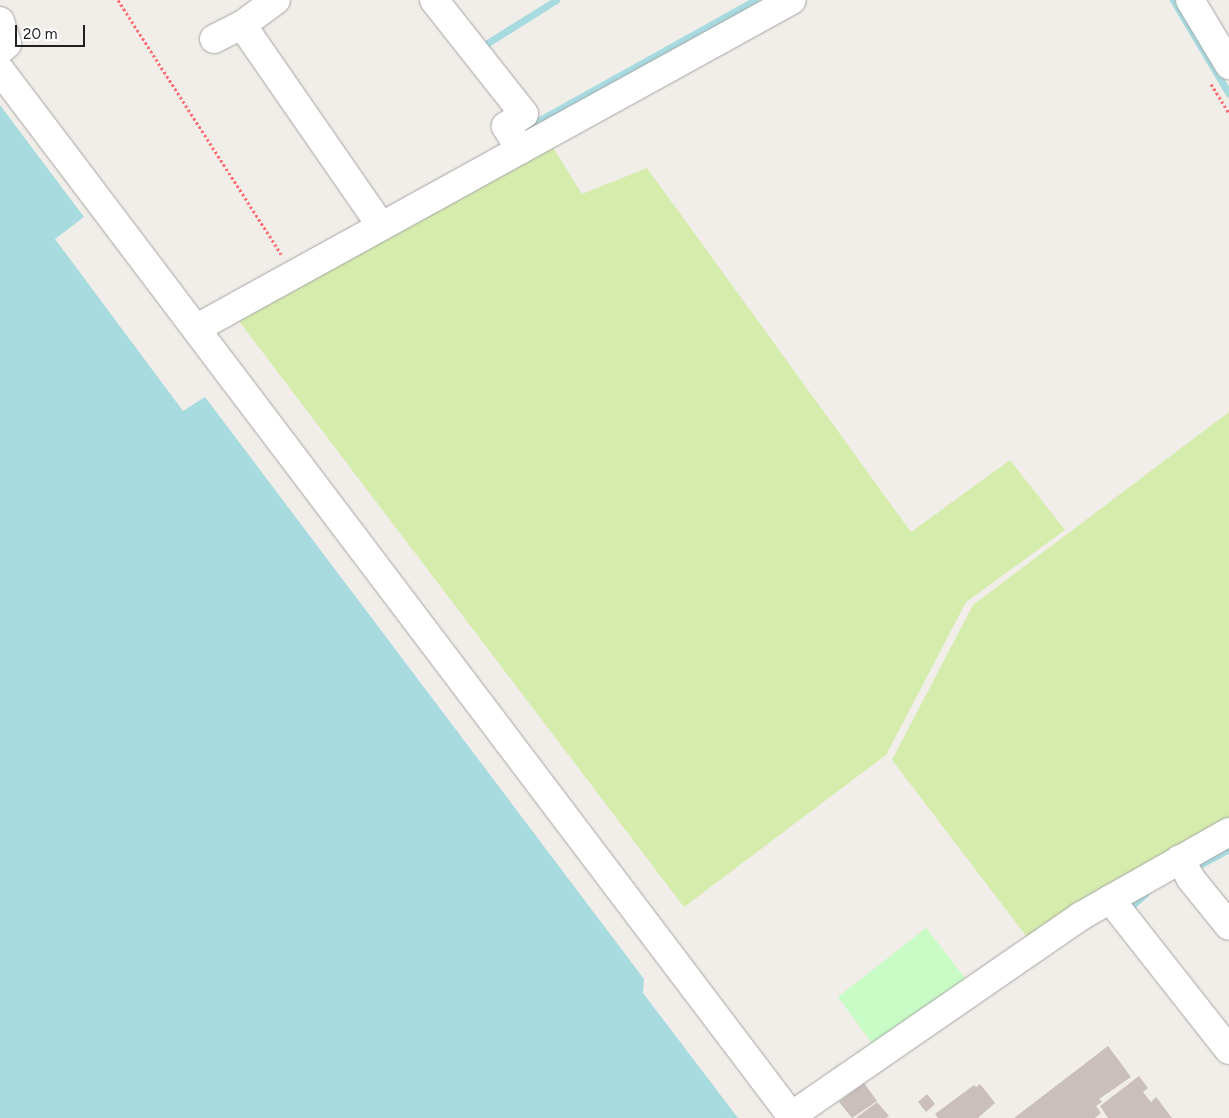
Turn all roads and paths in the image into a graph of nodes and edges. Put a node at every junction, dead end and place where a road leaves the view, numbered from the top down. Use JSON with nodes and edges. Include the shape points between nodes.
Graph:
{"nodes":[{"id":1,"x":118,"y":0,"type":"edge"},
{"id":2,"x":276,"y":0,"type":"edge"},
{"id":3,"x":434,"y":0,"type":"edge"},
{"id":4,"x":792,"y":0,"type":"edge"},
{"id":5,"x":1190,"y":0,"type":"edge"},
{"id":6,"x":0,"y":21,"type":"edge"},
{"id":7,"x":242,"y":25,"type":"junction"},
{"id":8,"x":214,"y":40,"type":"dead end"},
{"id":9,"x":0,"y":50,"type":"edge"},
{"id":10,"x":1229,"y":65,"type":"edge"},
{"id":11,"x":0,"y":70,"type":"edge"},
{"id":12,"x":520,"y":150,"type":"junction"},
{"id":13,"x":381,"y":226,"type":"junction"},
{"id":14,"x":294,"y":274,"type":"junction"},
{"id":15,"x":197,"y":328,"type":"junction"},
{"id":16,"x":1229,"y":832,"type":"edge"},
{"id":17,"x":1184,"y":867,"type":"junction"},
{"id":18,"x":1110,"y":899,"type":"junction"},
{"id":19,"x":1229,"y":926,"type":"edge"},
{"id":20,"x":1229,"y":1050,"type":"edge"},
{"id":21,"x":792,"y":1117,"type":"edge"}],
"edges":[{"from":1,"to":14,"type":"path"},
{"from":2,"to":7,"type":"street"},
{"from":3,"to":12,"type":"street","via":[[524,114],[506,126]]},
{"from":4,"to":12,"type":"street"},
{"from":5,"to":10,"type":"street"},
{"from":6,"to":9,"type":"street","via":[[7,44]]},
{"from":7,"to":8,"type":"street"},
{"from":7,"to":13,"type":"street"},
{"from":11,"to":15,"type":"street"},
{"from":12,"to":13,"type":"street"},
{"from":13,"to":14,"type":"street"},
{"from":14,"to":15,"type":"street"},
{"from":15,"to":21,"type":"street"},
{"from":16,"to":17,"type":"street"},
{"from":17,"to":18,"type":"street"},
{"from":17,"to":19,"type":"street"},
{"from":18,"to":20,"type":"street"},
{"from":18,"to":21,"type":"street"}]}
